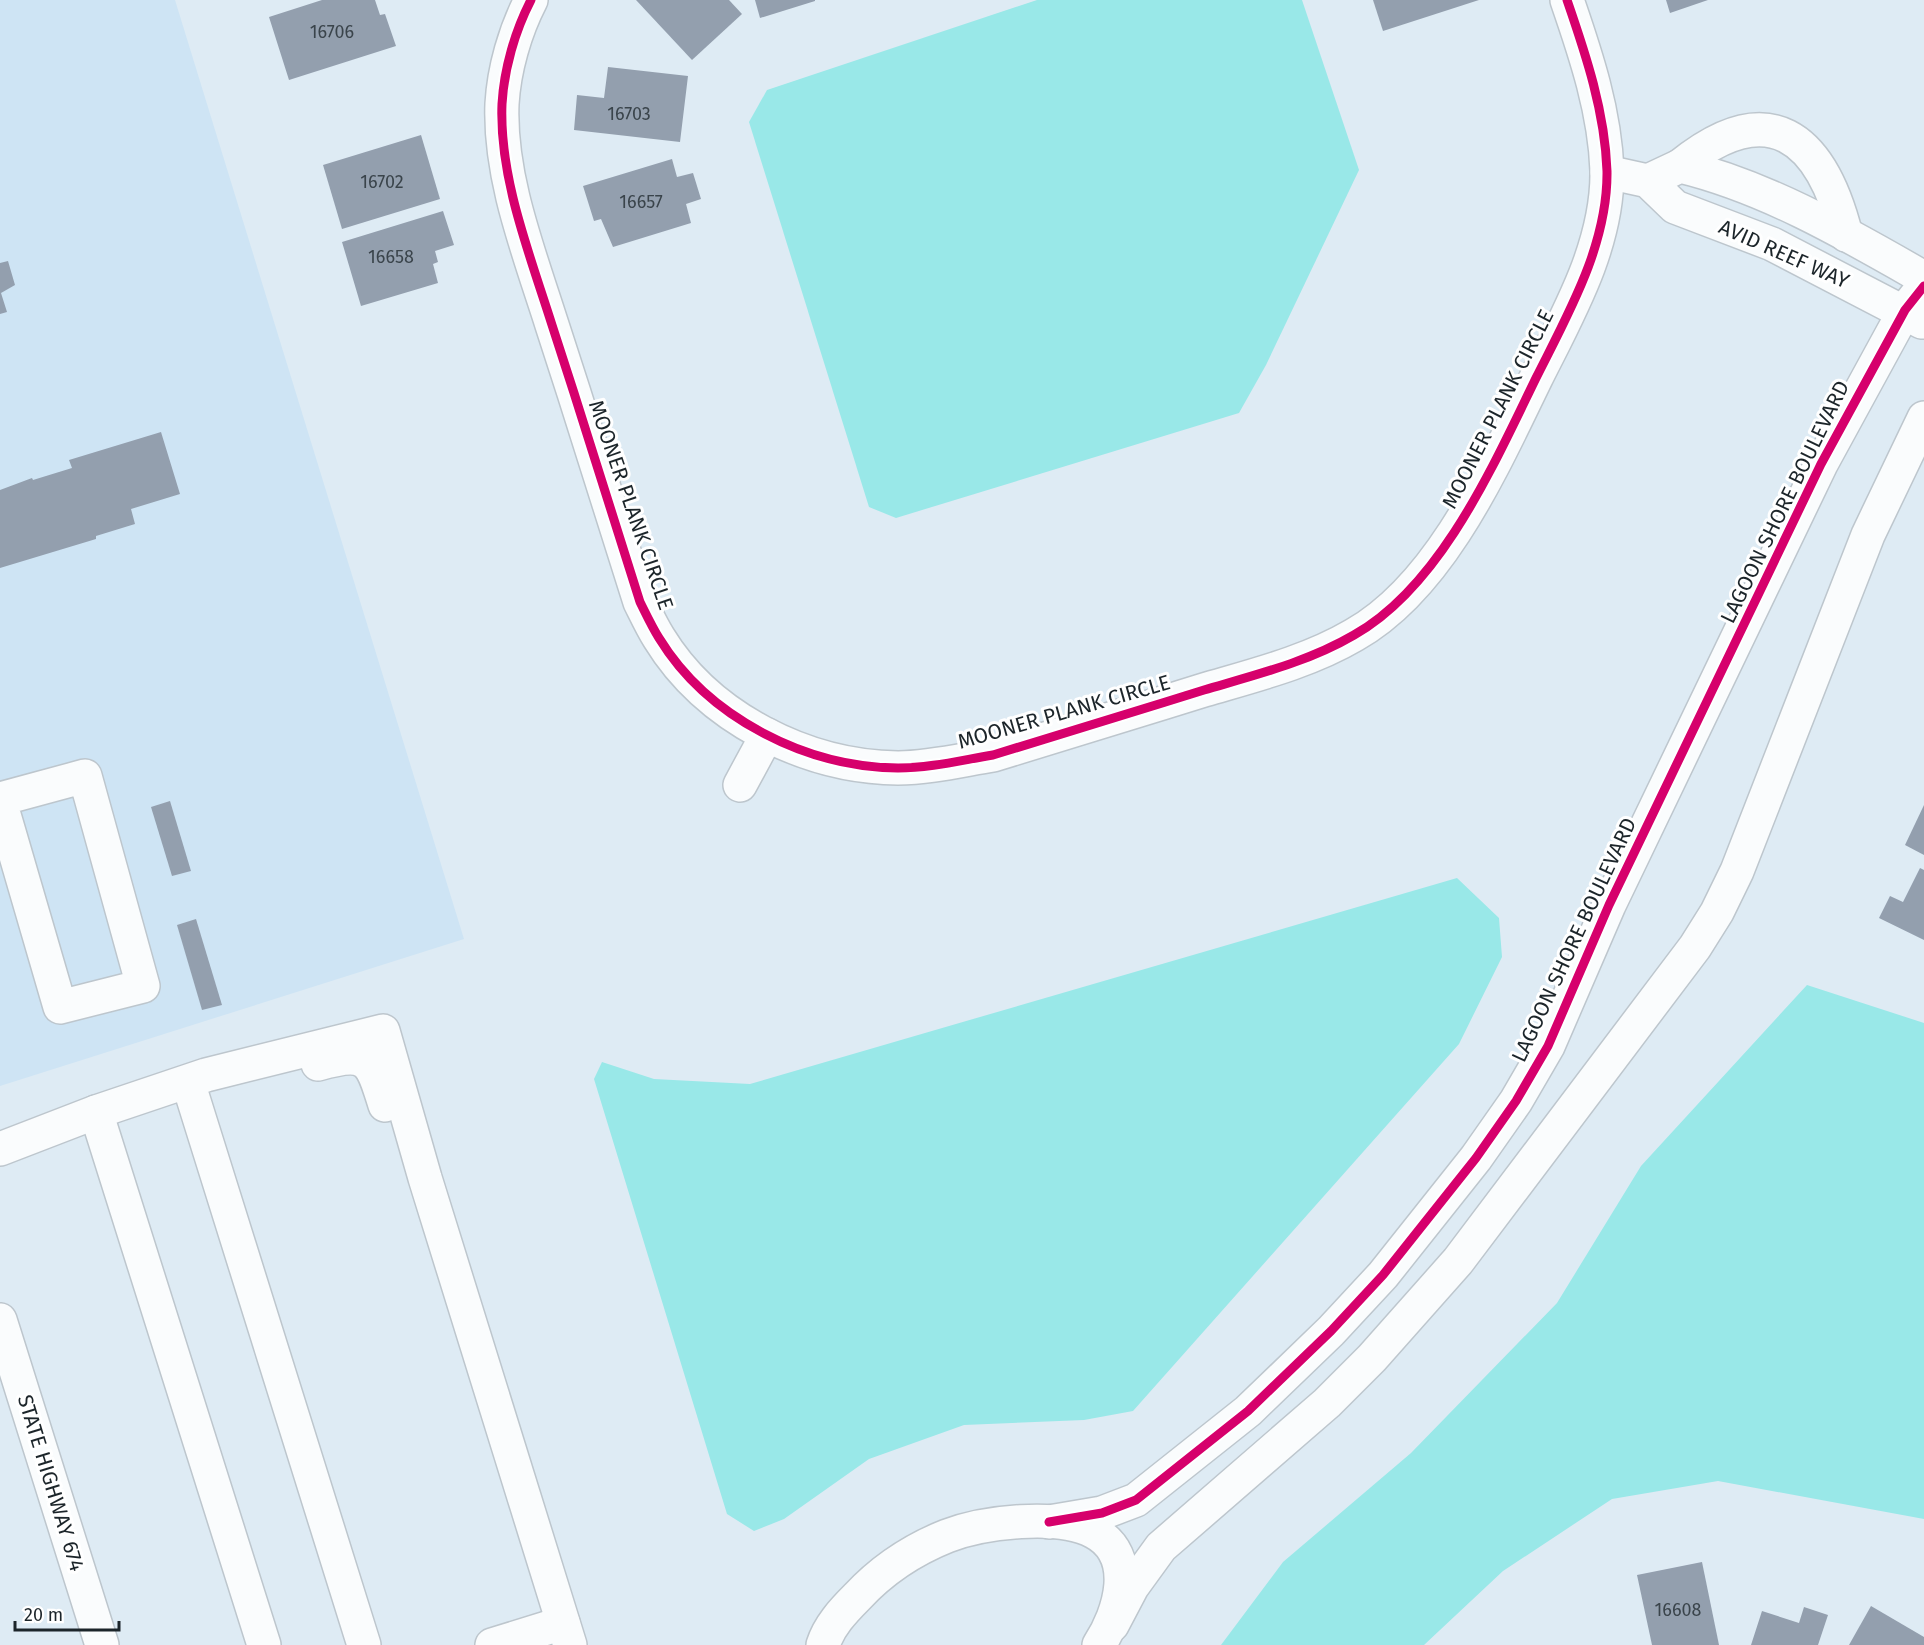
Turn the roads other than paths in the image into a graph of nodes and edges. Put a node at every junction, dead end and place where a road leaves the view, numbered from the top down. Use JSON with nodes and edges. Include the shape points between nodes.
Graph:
{"nodes":[{"id":1,"x":531,"y":0,"type":"edge"},
{"id":2,"x":1567,"y":0,"type":"edge"},
{"id":3,"x":1680,"y":166,"type":"junction"},
{"id":4,"x":1607,"y":172,"type":"junction"},
{"id":5,"x":1648,"y":181,"type":"junction"},
{"id":6,"x":1846,"y":235,"type":"junction"},
{"id":7,"x":1924,"y":278,"type":"edge"},
{"id":8,"x":1918,"y":306,"type":"edge"},
{"id":9,"x":1924,"y":418,"type":"edge"},
{"id":10,"x":767,"y":735,"type":"junction"},
{"id":11,"x":740,"y":785,"type":"dead end"},
{"id":12,"x":0,"y":800,"type":"edge"},
{"id":13,"x":10,"y":874,"type":"edge"},
{"id":14,"x":197,"y":1078,"type":"junction"},
{"id":15,"x":96,"y":1112,"type":"junction"},
{"id":16,"x":0,"y":1149,"type":"edge"},
{"id":17,"x":0,"y":1320,"type":"edge"},
{"id":18,"x":1049,"y":1522,"type":"junction"},
{"id":19,"x":845,"y":1609,"type":"junction"},
{"id":20,"x":567,"y":1634,"type":"edge"},
{"id":21,"x":1105,"y":1635,"type":"edge"},
{"id":22,"x":102,"y":1645,"type":"edge"},
{"id":23,"x":264,"y":1645,"type":"edge"},
{"id":24,"x":364,"y":1645,"type":"edge"},
{"id":25,"x":492,"y":1645,"type":"edge"},
{"id":26,"x":811,"y":1645,"type":"edge"},
{"id":27,"x":823,"y":1645,"type":"edge"}],
"edges":[{"from":1,"to":10,"type":"street","name":"MOONER PLANK CIRCLE","via":[[509,57],[502,105],[506,156],[538,280],[636,591],[659,639],[680,666],[710,697]]},
{"from":2,"to":4,"type":"street","name":"MOONER PLANK CIRCLE","via":[[1599,109]]},
{"from":3,"to":5,"type":"street"},
{"from":3,"to":6,"type":"street","name":"AVID REEF WAY","via":[[1736,182]]},
{"from":3,"to":6,"type":"street","via":[[1705,146],[1731,134],[1764,129],[1783,133],[1801,145],[1824,174],[1838,203]]},
{"from":4,"to":5,"type":"street"},
{"from":4,"to":10,"type":"street","name":"MOONER PLANK CIRCLE","via":[[1603,209],[1581,287],[1479,494],[1417,580],[1379,618],[1356,634],[1286,665],[993,755],[945,764],[898,768],[849,763],[802,751]]},
{"from":5,"to":8,"type":"street","name":"AVID REEF WAY","via":[[1676,207]]},
{"from":6,"to":7,"type":"street","name":"AVID REEF WAY"},
{"from":8,"to":18,"type":"street","name":"LAGOON SHORE BOULEVARD","via":[[1821,464],[1609,905],[1548,1046],[1476,1158],[1383,1275],[1248,1411],[1136,1500],[1102,1512]]},
{"from":9,"to":21,"type":"street","via":[[1868,535],[1737,871],[1695,947],[1451,1270],[1327,1403],[1161,1547]]},
{"from":10,"to":11,"type":"street"},
{"from":12,"to":13,"type":"street"},
{"from":12,"to":13,"type":"street","via":[[85,776],[143,986],[60,1008]]},
{"from":14,"to":15,"type":"street"},
{"from":14,"to":20,"type":"street","via":[[383,1031]]},
{"from":14,"to":24,"type":"street"},
{"from":15,"to":16,"type":"street"},
{"from":15,"to":23,"type":"street"},
{"from":17,"to":22,"type":"street","name":"STATE HIGHWAY 674"},
{"from":18,"to":19,"type":"street","via":[[976,1528],[948,1536],[897,1562]]},
{"from":18,"to":21,"type":"street","via":[[1075,1525],[1096,1533],[1111,1548],[1120,1567],[1122,1587],[1120,1604]]},
{"from":19,"to":26,"type":"street"},
{"from":19,"to":27,"type":"street"},
{"from":20,"to":25,"type":"street"}]}
